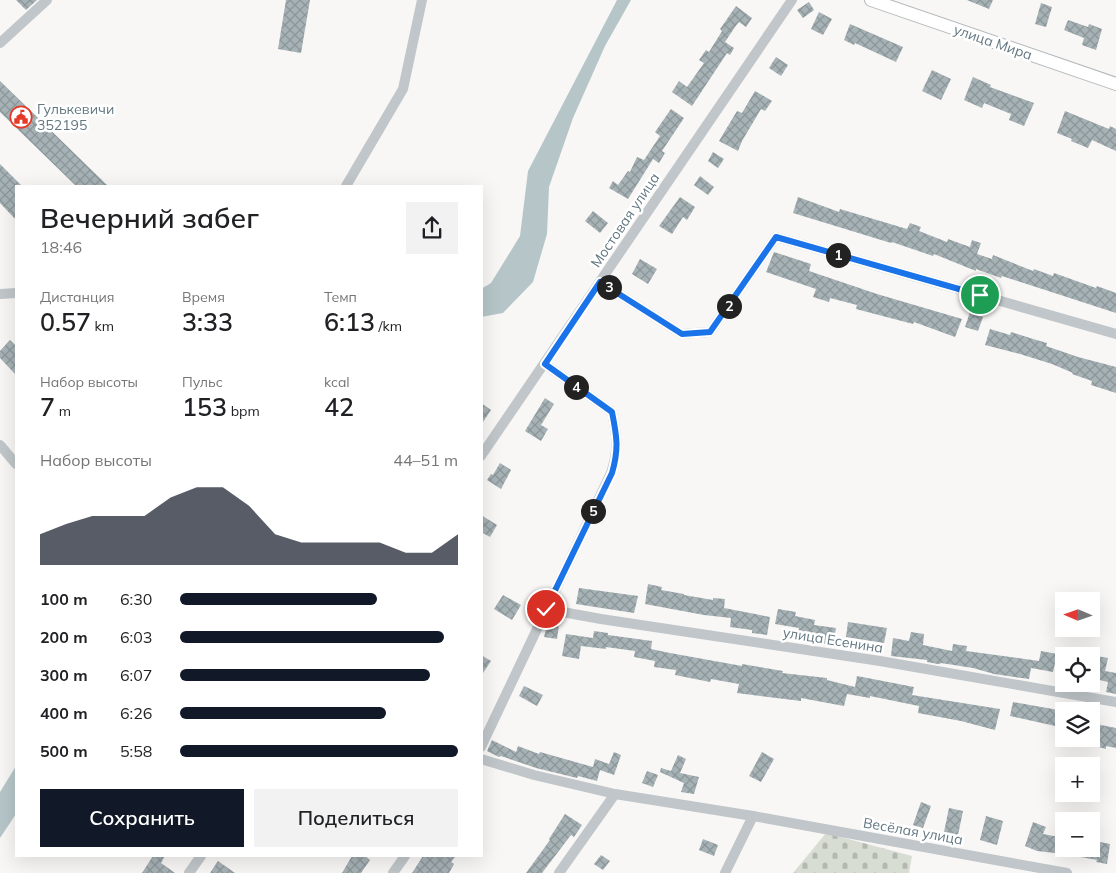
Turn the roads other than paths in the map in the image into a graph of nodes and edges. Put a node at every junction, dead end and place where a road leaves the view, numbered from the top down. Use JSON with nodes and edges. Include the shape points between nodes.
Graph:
{"nodes":[{"id":1,"x":47,"y":0,"type":"edge"},
{"id":2,"x":422,"y":0,"type":"edge"},
{"id":3,"x":792,"y":0,"type":"edge"},
{"id":4,"x":871,"y":0,"type":"edge"},
{"id":5,"x":0,"y":43,"type":"edge"},
{"id":6,"x":1116,"y":84,"type":"edge"},
{"id":7,"x":347,"y":185,"type":"edge"},
{"id":8,"x":600,"y":282,"type":"junction"},
{"id":9,"x":15,"y":293,"type":"edge"},
{"id":10,"x":0,"y":294,"type":"edge"},
{"id":11,"x":1116,"y":334,"type":"edge"},
{"id":12,"x":545,"y":364,"type":"junction"},
{"id":13,"x":0,"y":445,"type":"edge"},
{"id":14,"x":483,"y":453,"type":"edge"},
{"id":15,"x":15,"y":463,"type":"edge"},
{"id":16,"x":546,"y":609,"type":"junction"},
{"id":17,"x":1116,"y":702,"type":"edge"},
{"id":18,"x":483,"y":743,"type":"edge"},
{"id":19,"x":483,"y":761,"type":"edge"},
{"id":20,"x":615,"y":794,"type":"junction"},
{"id":21,"x":753,"y":816,"type":"junction"},
{"id":22,"x":200,"y":857,"type":"edge"},
{"id":23,"x":404,"y":857,"type":"edge"},
{"id":24,"x":189,"y":873,"type":"edge"},
{"id":25,"x":393,"y":873,"type":"edge"},
{"id":26,"x":559,"y":873,"type":"edge"},
{"id":27,"x":725,"y":873,"type":"edge"},
{"id":28,"x":1067,"y":873,"type":"edge"}],
"edges":[{"from":1,"to":5,"type":"street"},
{"from":2,"to":7,"type":"street","via":[[403,88]]},
{"from":3,"to":8,"type":"street","name":"Мостовая улица"},
{"from":4,"to":6,"type":"main road","name":"улица Мира"},
{"from":8,"to":11,"type":"street","via":[[682,334],[710,332],[776,237]]},
{"from":8,"to":12,"type":"street","name":"Мостовая улица"},
{"from":9,"to":10,"type":"street"},
{"from":12,"to":14,"type":"street","name":"Мостовая улица"},
{"from":12,"to":16,"type":"street","via":[[612,412],[617,434],[617,455],[612,473]]},
{"from":13,"to":15,"type":"street"},
{"from":16,"to":17,"type":"street","name":"улица Есенина"},
{"from":16,"to":18,"type":"street"},
{"from":19,"to":20,"type":"street","name":"Весёлая улица"},
{"from":20,"to":21,"type":"street","name":"Весёлая улица"},
{"from":20,"to":26,"type":"street"},
{"from":21,"to":27,"type":"street"},
{"from":21,"to":28,"type":"street","name":"Весёлая улица"},
{"from":22,"to":24,"type":"street"},
{"from":23,"to":25,"type":"street"}]}
